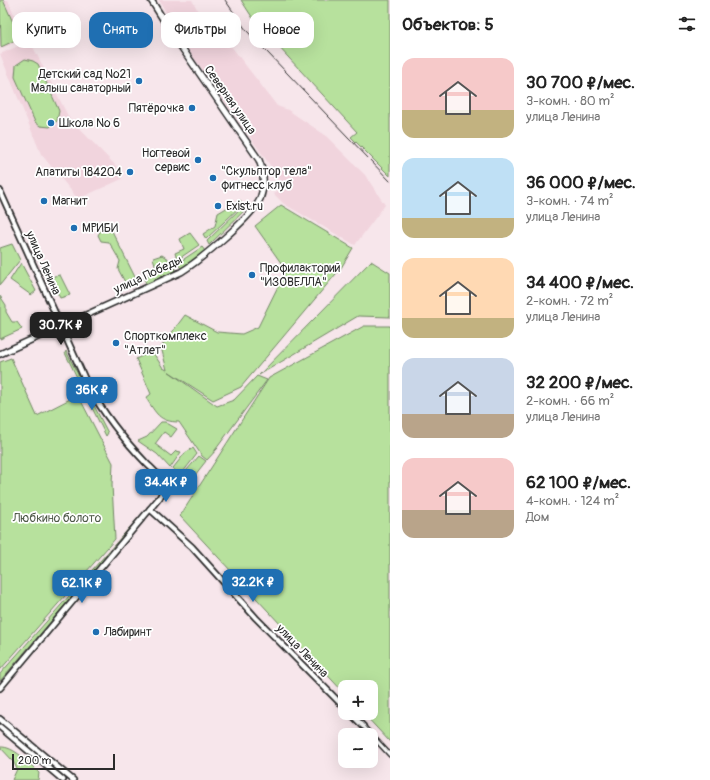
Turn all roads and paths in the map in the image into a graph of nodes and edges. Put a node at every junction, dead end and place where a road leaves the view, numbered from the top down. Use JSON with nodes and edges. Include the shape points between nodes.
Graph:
{"nodes":[{"id":1,"x":151,"y":0,"type":"edge"},
{"id":2,"x":0,"y":191,"type":"edge"},
{"id":3,"x":261,"y":196,"type":"joint"},
{"id":4,"x":60,"y":326,"type":"junction"},
{"id":5,"x":0,"y":354,"type":"edge"},
{"id":6,"x":150,"y":509,"type":"junction"},
{"id":7,"x":0,"y":688,"type":"edge"},
{"id":8,"x":338,"y":701,"type":"edge"},
{"id":9,"x":0,"y":718,"type":"edge"},
{"id":10,"x":357,"y":720,"type":"edge"},
{"id":11,"x":363,"y":726,"type":"joint"},
{"id":12,"x":0,"y":727,"type":"edge"},
{"id":13,"x":390,"y":755,"type":"edge"},
{"id":14,"x":57,"y":767,"type":"junction"},
{"id":15,"x":51,"y":770,"type":"junction"},
{"id":16,"x":63,"y":780,"type":"edge"},
{"id":17,"x":73,"y":780,"type":"edge"}],
"edges":[{"from":1,"to":3,"type":"main road","name":"Северная улица","via":[[172,35],[259,160],[264,178]]},
{"from":2,"to":4,"type":"street","name":"улица Ленина"},
{"from":3,"to":4,"type":"main road","name":"улица Победы","via":[[248,215],[192,266]]},
{"from":4,"to":5,"type":"main road","name":"улица Победы"},
{"from":4,"to":6,"type":"street","name":"улица Ленина","via":[[101,409],[162,482],[163,493]]},
{"from":6,"to":7,"type":"street"},
{"from":6,"to":8,"type":"street","name":"улица Ленина","via":[[192,547],[256,618]]},
{"from":9,"to":14,"type":"street"},
{"from":10,"to":11,"type":"street"},
{"from":11,"to":13,"type":"street"},
{"from":12,"to":15,"type":"street"},
{"from":14,"to":15,"type":"street"},
{"from":14,"to":17,"type":"street"},
{"from":15,"to":16,"type":"street"}]}
